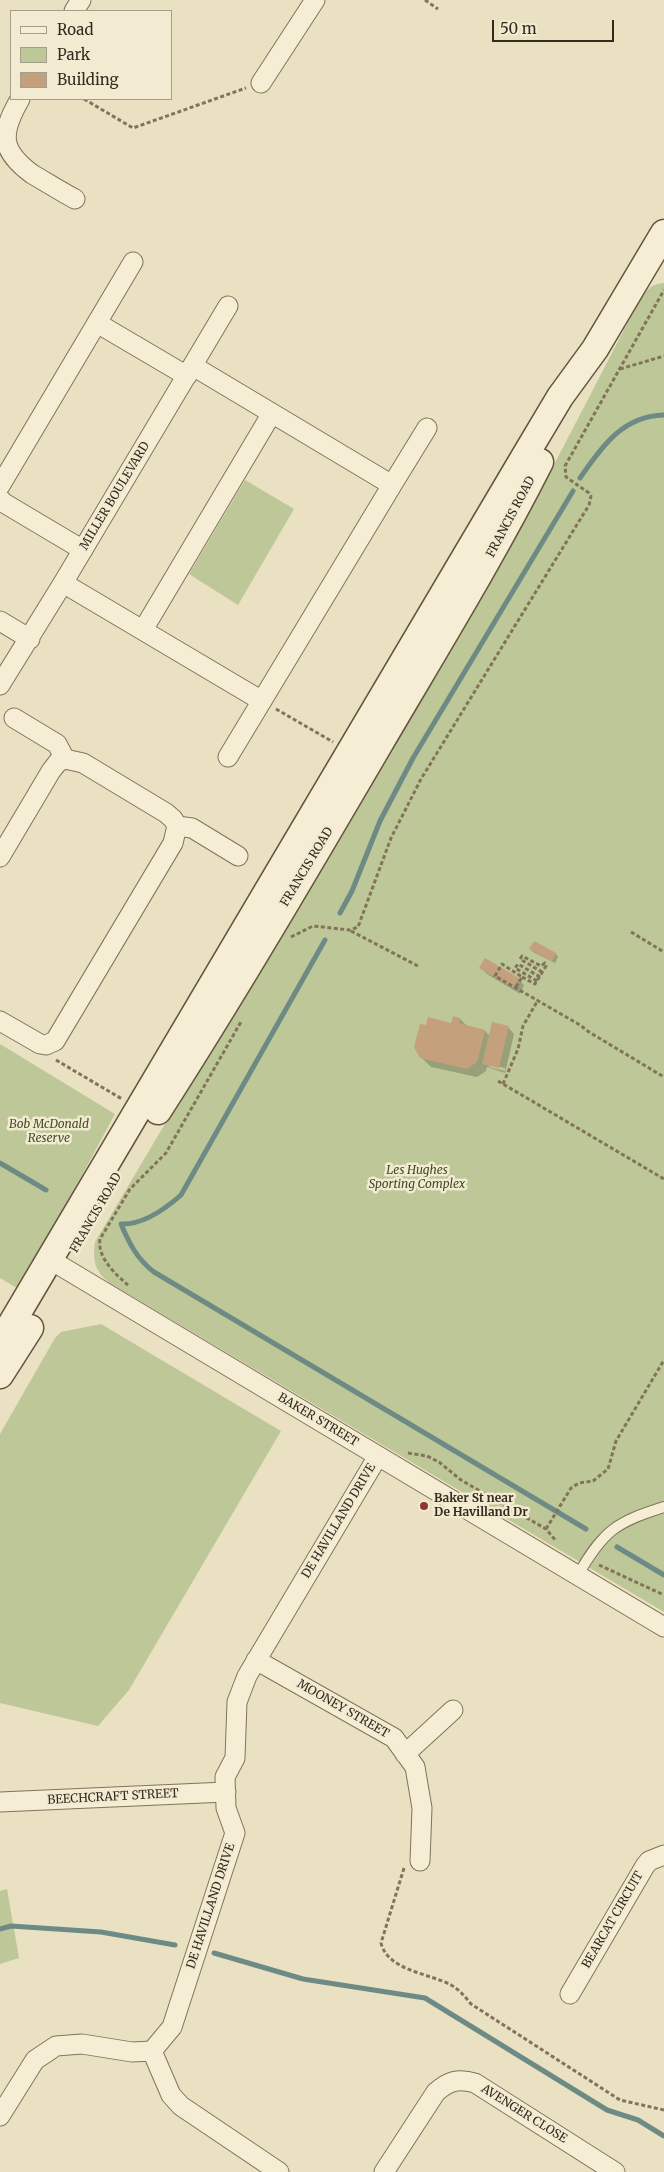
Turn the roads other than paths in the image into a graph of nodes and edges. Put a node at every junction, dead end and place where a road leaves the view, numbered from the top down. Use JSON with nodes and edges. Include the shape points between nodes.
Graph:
{"nodes":[{"id":1,"x":315,"y":0,"type":"edge"},
{"id":2,"x":261,"y":83,"type":"road end"},
{"id":3,"x":19,"y":100,"type":"edge"},
{"id":4,"x":1,"y":138,"type":"edge"},
{"id":5,"x":75,"y":199,"type":"dead end"},
{"id":6,"x":660,"y":247,"type":"edge"},
{"id":7,"x":133,"y":262,"type":"dead end"},
{"id":8,"x":228,"y":306,"type":"dead end"},
{"id":9,"x":97,"y":323,"type":"junction"},
{"id":10,"x":190,"y":371,"type":"junction"},
{"id":11,"x":272,"y":413,"type":"junction"},
{"id":12,"x":427,"y":428,"type":"dead end"},
{"id":13,"x":392,"y":485,"type":"junction"},
{"id":14,"x":0,"y":486,"type":"edge"},
{"id":15,"x":0,"y":499,"type":"edge"},
{"id":16,"x":83,"y":550,"type":"junction"},
{"id":17,"x":64,"y":583,"type":"junction"},
{"id":18,"x":0,"y":621,"type":"edge"},
{"id":19,"x":143,"y":630,"type":"junction"},
{"id":20,"x":30,"y":638,"type":"junction"},
{"id":21,"x":0,"y":685,"type":"edge"},
{"id":22,"x":262,"y":701,"type":"junction"},
{"id":23,"x":14,"y":718,"type":"dead end"},
{"id":24,"x":228,"y":757,"type":"dead end"},
{"id":25,"x":65,"y":759,"type":"junction"},
{"id":26,"x":177,"y":826,"type":"junction"},
{"id":27,"x":238,"y":856,"type":"dead end"},
{"id":28,"x":0,"y":857,"type":"edge"},
{"id":29,"x":0,"y":1021,"type":"edge"},
{"id":30,"x":56,"y":1264,"type":"junction"},
{"id":31,"x":0,"y":1343,"type":"edge"},
{"id":32,"x":0,"y":1375,"type":"edge"},
{"id":33,"x":378,"y":1456,"type":"junction"},
{"id":34,"x":664,"y":1507,"type":"edge"},
{"id":35,"x":578,"y":1575,"type":"junction"},
{"id":36,"x":664,"y":1627,"type":"edge"},
{"id":37,"x":256,"y":1660,"type":"junction"},
{"id":38,"x":453,"y":1710,"type":"dead end"},
{"id":39,"x":405,"y":1754,"type":"junction"},
{"id":40,"x":226,"y":1792,"type":"junction"},
{"id":41,"x":0,"y":1802,"type":"edge"},
{"id":42,"x":664,"y":1855,"type":"edge"},
{"id":43,"x":420,"y":1861,"type":"road end"},
{"id":44,"x":570,"y":1994,"type":"dead end"},
{"id":45,"x":152,"y":2051,"type":"junction"},
{"id":46,"x":0,"y":2116,"type":"edge"},
{"id":47,"x":279,"y":2172,"type":"edge"},
{"id":48,"x":384,"y":2172,"type":"edge"},
{"id":49,"x":615,"y":2172,"type":"edge"}],
"edges":[{"from":1,"to":2,"type":"street"},
{"from":3,"to":4,"type":"street"},
{"from":4,"to":5,"type":"street","via":[[12,161]]},
{"from":6,"to":30,"type":"main road","name":"FRANCIS ROAD","via":[[560,397],[530,462]]},
{"from":7,"to":9,"type":"street"},
{"from":8,"to":10,"type":"street","name":"MILLER BOULEVARD"},
{"from":9,"to":10,"type":"street"},
{"from":9,"to":14,"type":"street"},
{"from":10,"to":11,"type":"street"},
{"from":10,"to":16,"type":"street","name":"MILLER BOULEVARD"},
{"from":11,"to":13,"type":"street"},
{"from":11,"to":19,"type":"street"},
{"from":12,"to":13,"type":"street"},
{"from":13,"to":22,"type":"street"},
{"from":15,"to":16,"type":"street"},
{"from":16,"to":17,"type":"street","name":"MILLER BOULEVARD"},
{"from":17,"to":19,"type":"street"},
{"from":17,"to":20,"type":"street","name":"MILLER BOULEVARD"},
{"from":18,"to":20,"type":"street"},
{"from":19,"to":22,"type":"street"},
{"from":20,"to":21,"type":"street","name":"MILLER BOULEVARD"},
{"from":22,"to":24,"type":"street"},
{"from":23,"to":25,"type":"street","via":[[57,744]]},
{"from":25,"to":26,"type":"street","via":[[83,763],[166,813]]},
{"from":25,"to":28,"type":"street","via":[[51,771]]},
{"from":26,"to":27,"type":"street","via":[[192,828]]},
{"from":26,"to":29,"type":"street","via":[[173,843],[55,1041],[40,1044]]},
{"from":30,"to":31,"type":"main road","name":"FRANCIS ROAD"},
{"from":30,"to":32,"type":"main road","name":"FRANCIS ROAD"},
{"from":30,"to":33,"type":"street","name":"BAKER STREET"},
{"from":33,"to":35,"type":"street","name":"BAKER STREET"},
{"from":33,"to":37,"type":"street","name":"DE HAVILLAND DRIVE"},
{"from":34,"to":35,"type":"lane","via":[[618,1524],[603,1536]]},
{"from":35,"to":36,"type":"street","name":"BAKER STREET"},
{"from":37,"to":39,"type":"street","name":"MOONEY STREET","via":[[394,1738]]},
{"from":37,"to":40,"type":"street","name":"DE HAVILLAND DRIVE","via":[[237,1702],[235,1758],[225,1777]]},
{"from":38,"to":39,"type":"street"},
{"from":39,"to":43,"type":"street","name":"MOONEY STREET","via":[[415,1767],[422,1808]]},
{"from":40,"to":41,"type":"street","name":"BEECHCRAFT STREET"},
{"from":40,"to":45,"type":"street","name":"DE HAVILLAND DRIVE","via":[[226,1808],[235,1833],[172,2026]]},
{"from":42,"to":44,"type":"street","name":"BEARCAT CIRCUIT","via":[[645,1866]]},
{"from":45,"to":46,"type":"street","via":[[132,2052],[82,2044],[56,2046],[35,2060]]},
{"from":45,"to":47,"type":"street","via":[[171,2095],[181,2106]]},
{"from":48,"to":49,"type":"street","name":"AVENGER CLOSE","via":[[436,2092],[447,2082],[463,2080],[474,2083]]}]}
